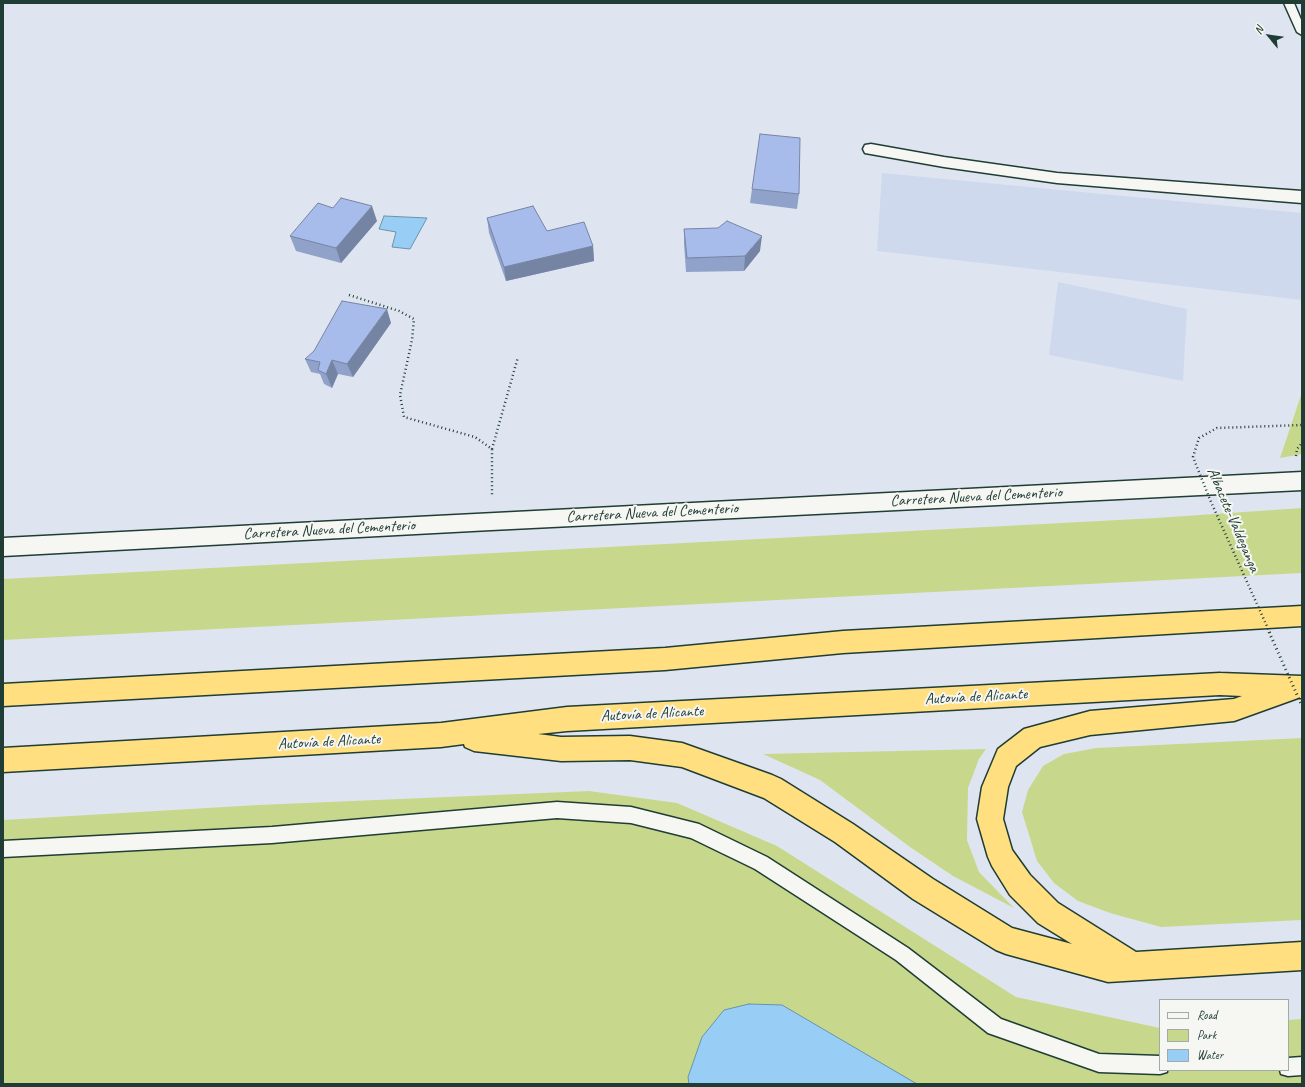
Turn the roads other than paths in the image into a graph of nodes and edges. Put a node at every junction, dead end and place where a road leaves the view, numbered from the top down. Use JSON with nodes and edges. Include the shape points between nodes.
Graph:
{"nodes":[{"id":1,"x":1289,"y":3,"type":"edge"},
{"id":2,"x":1302,"y":32,"type":"edge"},
{"id":3,"x":871,"y":149,"type":"dead end"},
{"id":4,"x":1302,"y":196,"type":"edge"},
{"id":5,"x":1302,"y":481,"type":"edge"},
{"id":6,"x":3,"y":547,"type":"edge"},
{"id":7,"x":1302,"y":616,"type":"edge"},
{"id":8,"x":1302,"y":693,"type":"edge"},
{"id":9,"x":3,"y":695,"type":"edge"},
{"id":10,"x":441,"y":735,"type":"junction"},
{"id":11,"x":3,"y":760,"type":"edge"},
{"id":12,"x":3,"y":849,"type":"edge"},
{"id":13,"x":1302,"y":956,"type":"edge"},
{"id":14,"x":1132,"y":966,"type":"junction"},
{"id":15,"x":1159,"y":1065,"type":"edge"},
{"id":16,"x":1302,"y":1066,"type":"edge"},
{"id":17,"x":1289,"y":1067,"type":"edge"}],
"edges":[{"from":1,"to":2,"type":"lane"},
{"from":3,"to":4,"type":"street","via":[[1057,178]]},
{"from":5,"to":6,"type":"street","name":"Carretera Nueva del Cementerio"},
{"from":7,"to":9,"type":"highway","via":[[843,642],[665,659]]},
{"from":8,"to":10,"type":"highway","name":"Autovía de Alicante","via":[[1220,684],[574,719]]},
{"from":8,"to":14,"type":"highway","via":[[1234,710],[1090,723],[1033,737],[1007,758],[995,787],[990,819],[1000,857],[1020,885],[1048,913]]},
{"from":10,"to":11,"type":"highway","name":"Autovía de Alicante"},
{"from":10,"to":14,"type":"highway","via":[[561,749],[630,748],[682,755],[772,788],[844,833],[923,889],[1006,940],[1108,968]]},
{"from":12,"to":15,"type":"lane","via":[[272,835],[557,810],[631,815],[693,830],[761,863],[902,954],[995,1026],[1099,1063]]},
{"from":13,"to":14,"type":"highway"},
{"from":16,"to":17,"type":"lane"}]}
